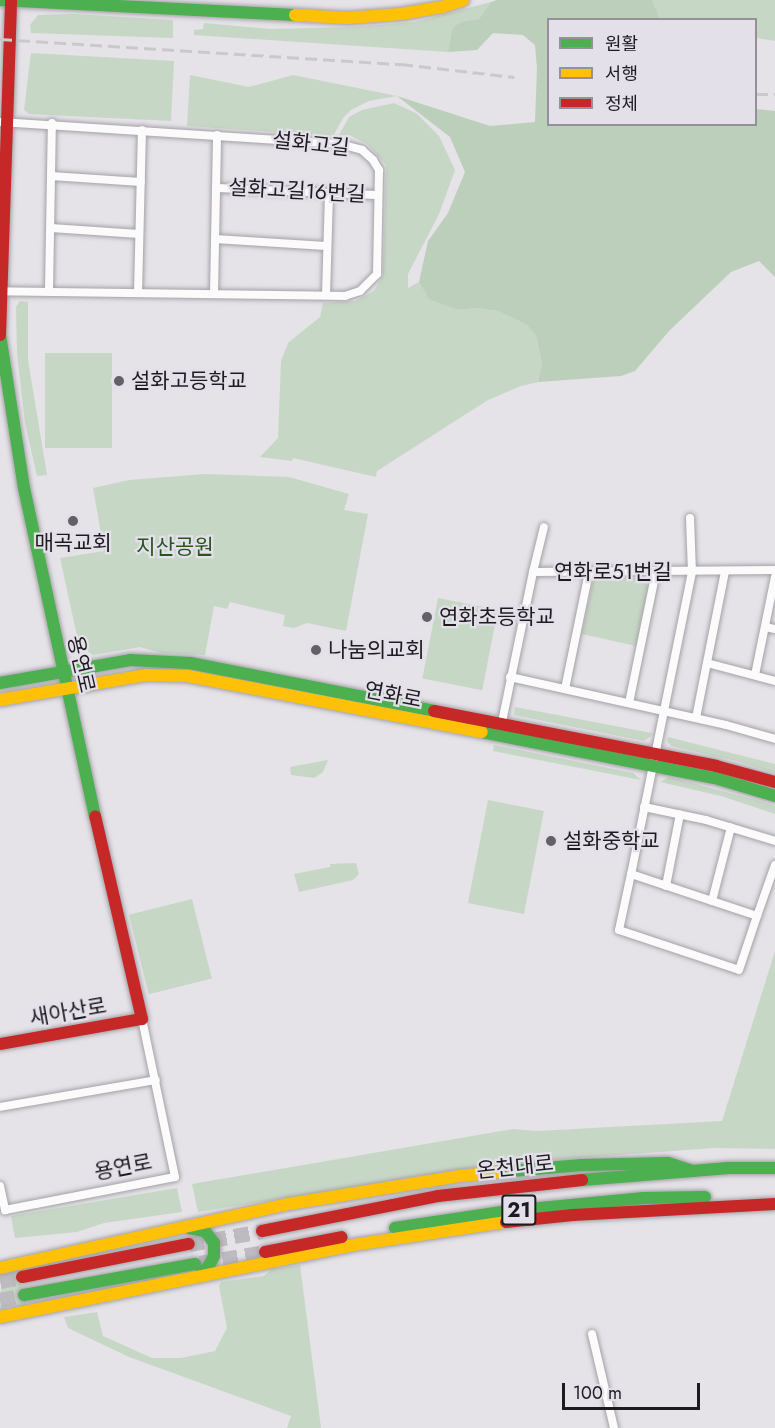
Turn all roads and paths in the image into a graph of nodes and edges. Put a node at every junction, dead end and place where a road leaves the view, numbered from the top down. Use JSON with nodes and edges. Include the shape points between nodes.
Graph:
{"nodes":[{"id":1,"x":7,"y":0,"type":"edge"},
{"id":2,"x":463,"y":0,"type":"edge"},
{"id":3,"x":4,"y":122,"type":"edge"},
{"id":4,"x":52,"y":123,"type":"junction"},
{"id":5,"x":142,"y":130,"type":"junction"},
{"id":6,"x":217,"y":135,"type":"junction"},
{"id":7,"x":51,"y":176,"type":"junction"},
{"id":8,"x":141,"y":182,"type":"junction"},
{"id":9,"x":216,"y":188,"type":"junction"},
{"id":10,"x":328,"y":194,"type":"junction"},
{"id":11,"x":378,"y":195,"type":"junction"},
{"id":12,"x":51,"y":228,"type":"junction"},
{"id":13,"x":139,"y":234,"type":"junction"},
{"id":14,"x":215,"y":239,"type":"junction"},
{"id":15,"x":326,"y":246,"type":"junction"},
{"id":16,"x":1,"y":251,"type":"edge"},
{"id":17,"x":49,"y":290,"type":"junction"},
{"id":18,"x":1,"y":291,"type":"edge"},
{"id":19,"x":138,"y":293,"type":"junction"},
{"id":20,"x":214,"y":294,"type":"junction"},
{"id":21,"x":326,"y":295,"type":"junction"},
{"id":22,"x":690,"y":518,"type":"dead end"},
{"id":23,"x":544,"y":527,"type":"dead end"},
{"id":24,"x":775,"y":570,"type":"edge"},
{"id":25,"x":656,"y":571,"type":"junction"},
{"id":26,"x":533,"y":572,"type":"junction"},
{"id":27,"x":589,"y":572,"type":"junction"},
{"id":28,"x":692,"y":572,"type":"junction"},
{"id":29,"x":725,"y":572,"type":"junction"},
{"id":30,"x":775,"y":576,"type":"edge"},
{"id":31,"x":770,"y":628,"type":"edge"},
{"id":32,"x":707,"y":663,"type":"junction"},
{"id":33,"x":62,"y":671,"type":"junction"},
{"id":34,"x":755,"y":675,"type":"junction"},
{"id":35,"x":510,"y":677,"type":"junction"},
{"id":36,"x":775,"y":681,"type":"edge"},
{"id":37,"x":0,"y":683,"type":"edge"},
{"id":38,"x":66,"y":688,"type":"junction"},
{"id":39,"x":565,"y":688,"type":"junction"},
{"id":40,"x":0,"y":700,"type":"edge"},
{"id":41,"x":629,"y":704,"type":"junction"},
{"id":42,"x":663,"y":711,"type":"junction"},
{"id":43,"x":696,"y":718,"type":"junction"},
{"id":44,"x":502,"y":722,"type":"junction"},
{"id":45,"x":775,"y":739,"type":"edge"},
{"id":46,"x":653,"y":759,"type":"junction"},
{"id":47,"x":775,"y":782,"type":"edge"},
{"id":48,"x":775,"y":796,"type":"edge"},
{"id":49,"x":644,"y":807,"type":"junction"},
{"id":50,"x":680,"y":814,"type":"junction"},
{"id":51,"x":731,"y":827,"type":"junction"},
{"id":52,"x":775,"y":841,"type":"edge"},
{"id":53,"x":775,"y":865,"type":"edge"},
{"id":54,"x":631,"y":874,"type":"junction"},
{"id":55,"x":666,"y":886,"type":"junction"},
{"id":56,"x":712,"y":902,"type":"junction"},
{"id":57,"x":757,"y":916,"type":"junction"},
{"id":58,"x":142,"y":1019,"type":"junction"},
{"id":59,"x":0,"y":1044,"type":"edge"},
{"id":60,"x":156,"y":1080,"type":"junction"},
{"id":61,"x":0,"y":1107,"type":"edge"},
{"id":62,"x":775,"y":1162,"type":"edge"},
{"id":63,"x":756,"y":1167,"type":"junction"},
{"id":64,"x":775,"y":1168,"type":"edge"},
{"id":65,"x":693,"y":1170,"type":"junction"},
{"id":66,"x":0,"y":1186,"type":"edge"},
{"id":67,"x":775,"y":1196,"type":"edge"},
{"id":68,"x":775,"y":1204,"type":"edge"},
{"id":69,"x":189,"y":1228,"type":"junction"},
{"id":70,"x":262,"y":1231,"type":"tunnel mouth"},
{"id":71,"x":189,"y":1244,"type":"tunnel mouth"},
{"id":72,"x":265,"y":1252,"type":"tunnel mouth"},
{"id":73,"x":195,"y":1264,"type":"tunnel mouth"},
{"id":74,"x":2,"y":1266,"type":"edge"},
{"id":75,"x":22,"y":1277,"type":"tunnel mouth"},
{"id":76,"x":197,"y":1277,"type":"junction"},
{"id":77,"x":24,"y":1295,"type":"tunnel mouth"},
{"id":78,"x":0,"y":1317,"type":"edge"},
{"id":79,"x":592,"y":1334,"type":"dead end"},
{"id":80,"x":614,"y":1428,"type":"edge"}],
"edges":[{"from":1,"to":2,"type":"main road","via":[[348,18],[401,14]]},
{"from":1,"to":3,"type":"main road","name":"용연로"},
{"from":3,"to":4,"type":"street","name":"설화고길"},
{"from":3,"to":16,"type":"main road","name":"용연로"},
{"from":4,"to":5,"type":"street","name":"설화고길"},
{"from":4,"to":7,"type":"street"},
{"from":5,"to":6,"type":"street","name":"설화고길"},
{"from":5,"to":8,"type":"street"},
{"from":6,"to":9,"type":"street","name":"설화고길16번길"},
{"from":6,"to":11,"type":"street","name":"설화고길","via":[[353,146],[373,160],[379,170]]},
{"from":7,"to":8,"type":"street"},
{"from":7,"to":12,"type":"street"},
{"from":8,"to":13,"type":"street"},
{"from":9,"to":10,"type":"street","name":"설화고길16번길"},
{"from":9,"to":14,"type":"street","name":"설화고길16번길"},
{"from":10,"to":11,"type":"street","name":"설화고길16번길"},
{"from":10,"to":15,"type":"street"},
{"from":11,"to":21,"type":"street","name":"설화고길","via":[[376,274],[360,291],[345,296]]},
{"from":12,"to":13,"type":"street"},
{"from":12,"to":17,"type":"street"},
{"from":13,"to":19,"type":"street"},
{"from":14,"to":15,"type":"street"},
{"from":14,"to":20,"type":"street","name":"설화고길16번길"},
{"from":15,"to":21,"type":"street"},
{"from":16,"to":18,"type":"main road","name":"용연로"},
{"from":17,"to":18,"type":"street","name":"설화고길"},
{"from":17,"to":19,"type":"street","name":"설화고길"},
{"from":18,"to":33,"type":"main road","name":"용연로","via":[[0,340],[14,436]]},
{"from":19,"to":20,"type":"street","name":"설화고길"},
{"from":20,"to":21,"type":"street","name":"설화고길"},
{"from":22,"to":28,"type":"street"},
{"from":23,"to":26,"type":"street"},
{"from":24,"to":29,"type":"street","name":"연화로51번길"},
{"from":25,"to":27,"type":"street","name":"연화로51번길"},
{"from":25,"to":28,"type":"street","name":"연화로51번길"},
{"from":25,"to":41,"type":"street"},
{"from":26,"to":27,"type":"street","name":"연화로51번길"},
{"from":26,"to":35,"type":"street","name":"연화로51번길"},
{"from":27,"to":39,"type":"street"},
{"from":28,"to":29,"type":"street","name":"연화로51번길"},
{"from":28,"to":42,"type":"street"},
{"from":29,"to":32,"type":"street"},
{"from":30,"to":31,"type":"street"},
{"from":31,"to":34,"type":"street"},
{"from":32,"to":34,"type":"street"},
{"from":32,"to":43,"type":"street"},
{"from":33,"to":37,"type":"main road","name":"연화로"},
{"from":33,"to":38,"type":"main road","name":"용연로"},
{"from":33,"to":44,"type":"main road","name":"연화로","via":[[130,660],[190,663]]},
{"from":34,"to":36,"type":"street"},
{"from":35,"to":39,"type":"street"},
{"from":35,"to":44,"type":"street","name":"연화로51번길"},
{"from":38,"to":40,"type":"main road","name":"연화로"},
{"from":38,"to":46,"type":"main road","name":"연화로","via":[[147,675],[188,676]]},
{"from":38,"to":58,"type":"main road","name":"용연로"},
{"from":39,"to":41,"type":"street"},
{"from":41,"to":42,"type":"street"},
{"from":42,"to":43,"type":"street"},
{"from":42,"to":46,"type":"street"},
{"from":43,"to":45,"type":"street"},
{"from":44,"to":46,"type":"main road","name":"연화로"},
{"from":46,"to":47,"type":"main road","name":"연화로","via":[[716,766]]},
{"from":46,"to":48,"type":"main road","name":"연화로"},
{"from":46,"to":49,"type":"street"},
{"from":49,"to":50,"type":"street"},
{"from":49,"to":54,"type":"street"},
{"from":50,"to":51,"type":"street"},
{"from":50,"to":55,"type":"street"},
{"from":51,"to":52,"type":"street"},
{"from":51,"to":56,"type":"street"},
{"from":53,"to":57,"type":"street"},
{"from":54,"to":55,"type":"street"},
{"from":54,"to":57,"type":"street","via":[[619,930],[630,934],[740,970]]},
{"from":55,"to":56,"type":"street"},
{"from":56,"to":57,"type":"street"},
{"from":58,"to":59,"type":"main road","name":"새아산로"},
{"from":58,"to":60,"type":"street","name":"용연로"},
{"from":60,"to":61,"type":"street"},
{"from":60,"to":66,"type":"street","name":"용연로","via":[[175,1177],[5,1210]]},
{"from":62,"to":63,"type":"main road"},
{"from":63,"to":64,"type":"main road","name":"온천대로","number":"21"},
{"from":63,"to":65,"type":"main road","name":"온천대로","number":"21"},
{"from":65,"to":69,"type":"main road","via":[[668,1162],[460,1176],[289,1204]]},
{"from":65,"to":70,"type":"main road","name":"온천대로","number":"21","via":[[438,1196]]},
{"from":67,"to":72,"type":"main road","name":"온천대로","number":"21","via":[[644,1198],[509,1211]]},
{"from":68,"to":76,"type":"main road","via":[[573,1215],[461,1227]]},
{"from":69,"to":74,"type":"main road","via":[[44,1257],[27,1254]]},
{"from":69,"to":76,"type":"main road","via":[[205,1231],[214,1243],[209,1266]]},
{"from":71,"to":75,"type":"main road"},
{"from":73,"to":77,"type":"main road"},
{"from":76,"to":78,"type":"main road"},
{"from":79,"to":80,"type":"street"}]}
